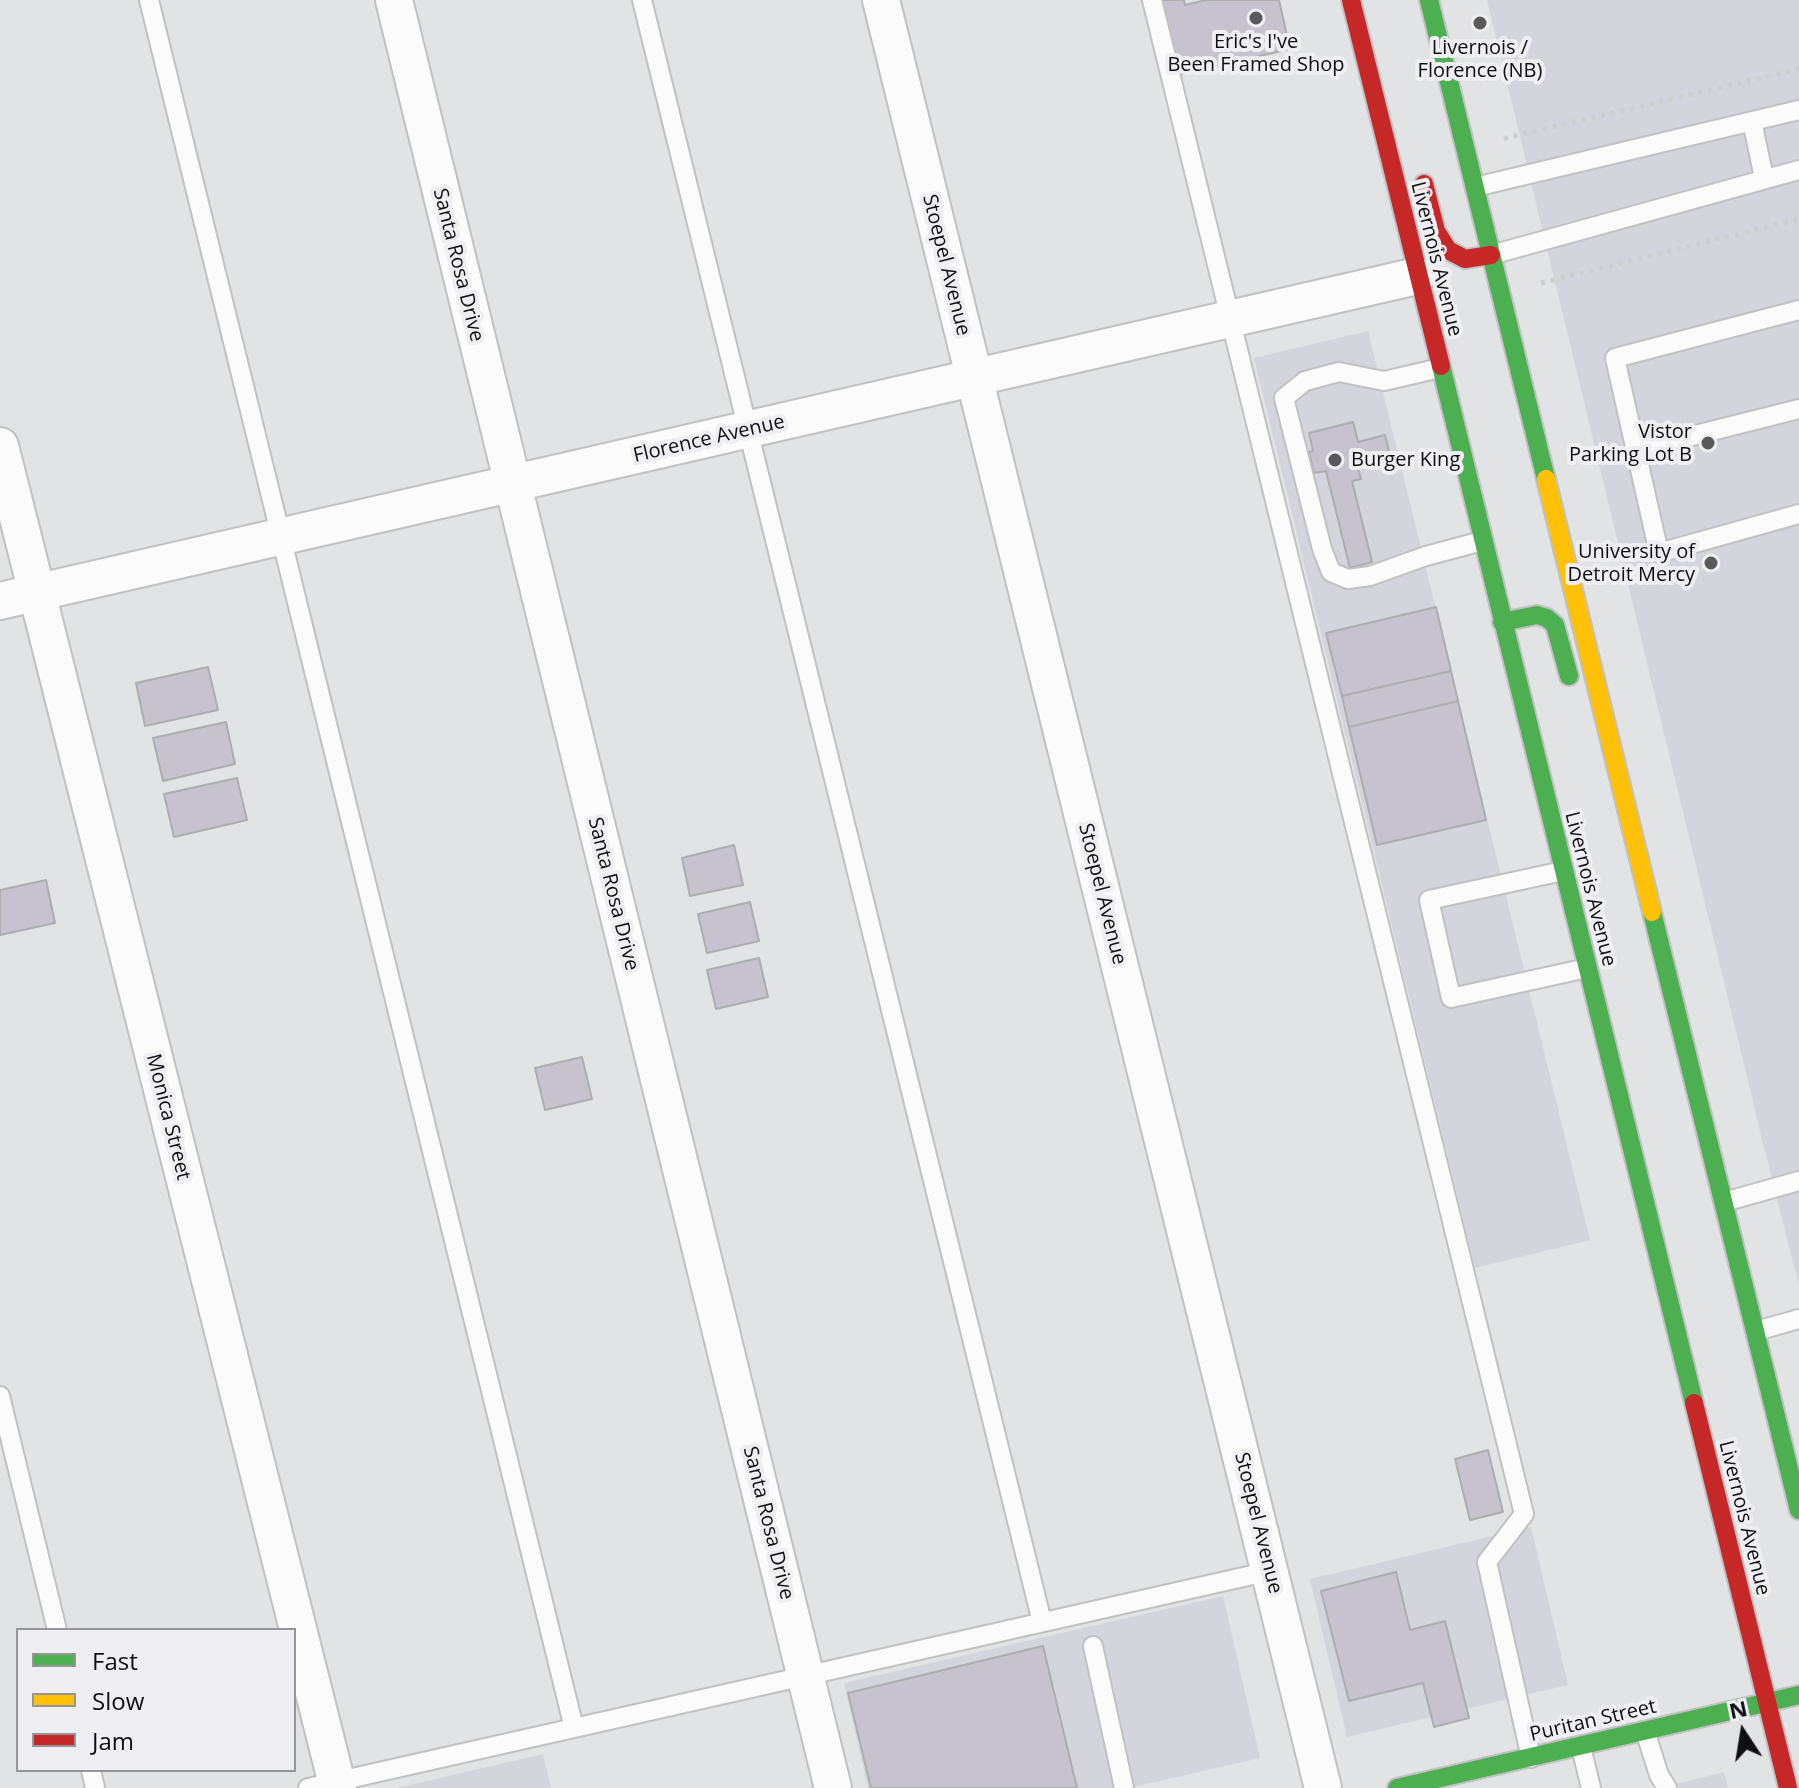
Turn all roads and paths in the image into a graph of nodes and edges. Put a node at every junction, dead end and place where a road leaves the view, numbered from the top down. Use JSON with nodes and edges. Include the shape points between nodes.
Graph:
{"nodes":[{"id":1,"x":149,"y":0,"type":"edge"},
{"id":2,"x":394,"y":0,"type":"edge"},
{"id":3,"x":642,"y":0,"type":"edge"},
{"id":4,"x":881,"y":0,"type":"edge"},
{"id":5,"x":1152,"y":0,"type":"edge"},
{"id":6,"x":1351,"y":0,"type":"edge"},
{"id":7,"x":1429,"y":0,"type":"edge"},
{"id":8,"x":1799,"y":69,"type":"edge"},
{"id":9,"x":1799,"y":110,"type":"edge"},
{"id":10,"x":1752,"y":121,"type":"junction"},
{"id":11,"x":1508,"y":148,"type":"dead end"},
{"id":12,"x":1419,"y":165,"type":"dead end"},
{"id":13,"x":1799,"y":170,"type":"edge"},
{"id":14,"x":1764,"y":178,"type":"junction"},
{"id":15,"x":1475,"y":187,"type":"junction"},
{"id":16,"x":1799,"y":219,"type":"edge"},
{"id":17,"x":1491,"y":255,"type":"junction"},
{"id":18,"x":1417,"y":276,"type":"junction"},
{"id":19,"x":1541,"y":283,"type":"dead end"},
{"id":20,"x":1799,"y":310,"type":"edge"},
{"id":21,"x":1231,"y":319,"type":"junction"},
{"id":22,"x":1440,"y":368,"type":"junction"},
{"id":23,"x":975,"y":379,"type":"junction"},
{"id":24,"x":1799,"y":409,"type":"edge"},
{"id":25,"x":747,"y":431,"type":"junction"},
{"id":26,"x":0,"y":446,"type":"edge"},
{"id":27,"x":1636,"y":450,"type":"junction"},
{"id":28,"x":512,"y":485,"type":"junction"},
{"id":29,"x":1799,"y":514,"type":"edge"},
{"id":30,"x":280,"y":537,"type":"junction"},
{"id":31,"x":1482,"y":541,"type":"junction"},
{"id":32,"x":36,"y":592,"type":"junction"},
{"id":33,"x":0,"y":601,"type":"edge"},
{"id":34,"x":1502,"y":622,"type":"junction"},
{"id":35,"x":1575,"y":701,"type":"dead end"},
{"id":36,"x":1563,"y":871,"type":"junction"},
{"id":37,"x":1587,"y":968,"type":"junction"},
{"id":38,"x":1672,"y":1075,"type":"dead end"},
{"id":39,"x":1716,"y":1167,"type":"junction"},
{"id":40,"x":1799,"y":1181,"type":"edge"},
{"id":41,"x":1724,"y":1202,"type":"junction"},
{"id":42,"x":1799,"y":1319,"type":"edge"},
{"id":43,"x":1756,"y":1331,"type":"junction"},
{"id":44,"x":0,"y":1396,"type":"edge"},
{"id":45,"x":1793,"y":1456,"type":"edge"},
{"id":46,"x":1798,"y":1501,"type":"edge"},
{"id":47,"x":1270,"y":1571,"type":"junction"},
{"id":48,"x":1042,"y":1622,"type":"junction"},
{"id":49,"x":57,"y":1628,"type":"edge"},
{"id":50,"x":288,"y":1628,"type":"edge"},
{"id":51,"x":1093,"y":1646,"type":"dead end"},
{"id":52,"x":296,"y":1659,"type":"edge"},
{"id":53,"x":805,"y":1676,"type":"junction"},
{"id":54,"x":1799,"y":1695,"type":"edge"},
{"id":55,"x":1767,"y":1703,"type":"junction"},
{"id":56,"x":574,"y":1728,"type":"junction"},
{"id":57,"x":1645,"y":1731,"type":"junction"},
{"id":58,"x":1581,"y":1747,"type":"junction"},
{"id":59,"x":1531,"y":1758,"type":"junction"},
{"id":60,"x":327,"y":1786,"type":"edge"},
{"id":61,"x":833,"y":1788,"type":"edge"},
{"id":62,"x":1124,"y":1788,"type":"edge"},
{"id":63,"x":1323,"y":1788,"type":"edge"},
{"id":64,"x":1397,"y":1788,"type":"edge"},
{"id":65,"x":1591,"y":1788,"type":"edge"},
{"id":66,"x":1667,"y":1788,"type":"edge"},
{"id":67,"x":1788,"y":1788,"type":"edge"}],
"edges":[{"from":1,"to":30,"type":"lane"},
{"from":2,"to":28,"type":"street","name":"Santa Rosa Drive"},
{"from":3,"to":25,"type":"lane"},
{"from":4,"to":23,"type":"street","name":"Stoepel Avenue"},
{"from":5,"to":21,"type":"lane"},
{"from":6,"to":18,"type":"street","name":"Livernois Avenue"},
{"from":7,"to":15,"type":"street"},
{"from":8,"to":11,"type":"path","via":[[1506,138]]},
{"from":9,"to":10,"type":"lane"},
{"from":10,"to":14,"type":"lane"},
{"from":10,"to":15,"type":"lane"},
{"from":12,"to":17,"type":"street","via":[[1442,242],[1465,259]]},
{"from":13,"to":14,"type":"lane"},
{"from":14,"to":17,"type":"lane"},
{"from":15,"to":17,"type":"street"},
{"from":16,"to":19,"type":"path"},
{"from":17,"to":39,"type":"street"},
{"from":18,"to":21,"type":"street","name":"Florence Avenue"},
{"from":18,"to":22,"type":"street","name":"Livernois Avenue"},
{"from":20,"to":27,"type":"lane","via":[[1615,358]]},
{"from":21,"to":23,"type":"street","name":"Florence Avenue"},
{"from":21,"to":59,"type":"lane","via":[[1524,1514],[1487,1562]]},
{"from":22,"to":31,"type":"street","name":"Livernois Avenue"},
{"from":22,"to":31,"type":"lane","via":[[1384,381],[1339,372],[1305,381],[1284,398],[1331,572],[1348,579],[1370,576]]},
{"from":23,"to":25,"type":"street","name":"Florence Avenue"},
{"from":23,"to":47,"type":"street","name":"Stoepel Avenue"},
{"from":24,"to":27,"type":"lane"},
{"from":25,"to":28,"type":"street","name":"Florence Avenue"},
{"from":25,"to":48,"type":"lane"},
{"from":26,"to":32,"type":"street","name":"Monica Street"},
{"from":27,"to":29,"type":"lane","via":[[1659,553]]},
{"from":28,"to":30,"type":"street","name":"Florence Avenue"},
{"from":28,"to":53,"type":"street","name":"Santa Rosa Drive"},
{"from":30,"to":32,"type":"street","name":"Florence Avenue"},
{"from":30,"to":56,"type":"lane"},
{"from":31,"to":34,"type":"street","name":"Livernois Avenue"},
{"from":32,"to":33,"type":"street","name":"Florence Avenue"},
{"from":32,"to":50,"type":"street","name":"Monica Street"},
{"from":34,"to":35,"type":"street","via":[[1537,615],[1555,625]]},
{"from":34,"to":36,"type":"street","name":"Livernois Avenue"},
{"from":36,"to":37,"type":"street","name":"Livernois Avenue"},
{"from":36,"to":37,"type":"lane","via":[[1429,900],[1451,998]]},
{"from":37,"to":55,"type":"street","name":"Livernois Avenue"},
{"from":38,"to":39,"type":"street"},
{"from":39,"to":41,"type":"street"},
{"from":40,"to":41,"type":"lane"},
{"from":41,"to":43,"type":"street"},
{"from":42,"to":43,"type":"lane"},
{"from":43,"to":45,"type":"street"},
{"from":44,"to":49,"type":"lane"},
{"from":45,"to":46,"type":"street"},
{"from":47,"to":48,"type":"lane"},
{"from":47,"to":63,"type":"street","name":"Stoepel Avenue"},
{"from":48,"to":53,"type":"lane"},
{"from":51,"to":62,"type":"lane"},
{"from":52,"to":60,"type":"street","name":"Monica Street"},
{"from":53,"to":56,"type":"lane"},
{"from":53,"to":61,"type":"street","name":"Santa Rosa Drive"},
{"from":54,"to":55,"type":"street","name":"Puritan Street"},
{"from":55,"to":57,"type":"street","name":"Puritan Street"},
{"from":55,"to":67,"type":"street","name":"Livernois Avenue"},
{"from":56,"to":60,"type":"lane"},
{"from":57,"to":58,"type":"street","name":"Puritan Street"},
{"from":57,"to":66,"type":"lane"},
{"from":58,"to":59,"type":"street","name":"Puritan Street"},
{"from":58,"to":65,"type":"lane"},
{"from":59,"to":64,"type":"street","name":"Puritan Street"}]}
